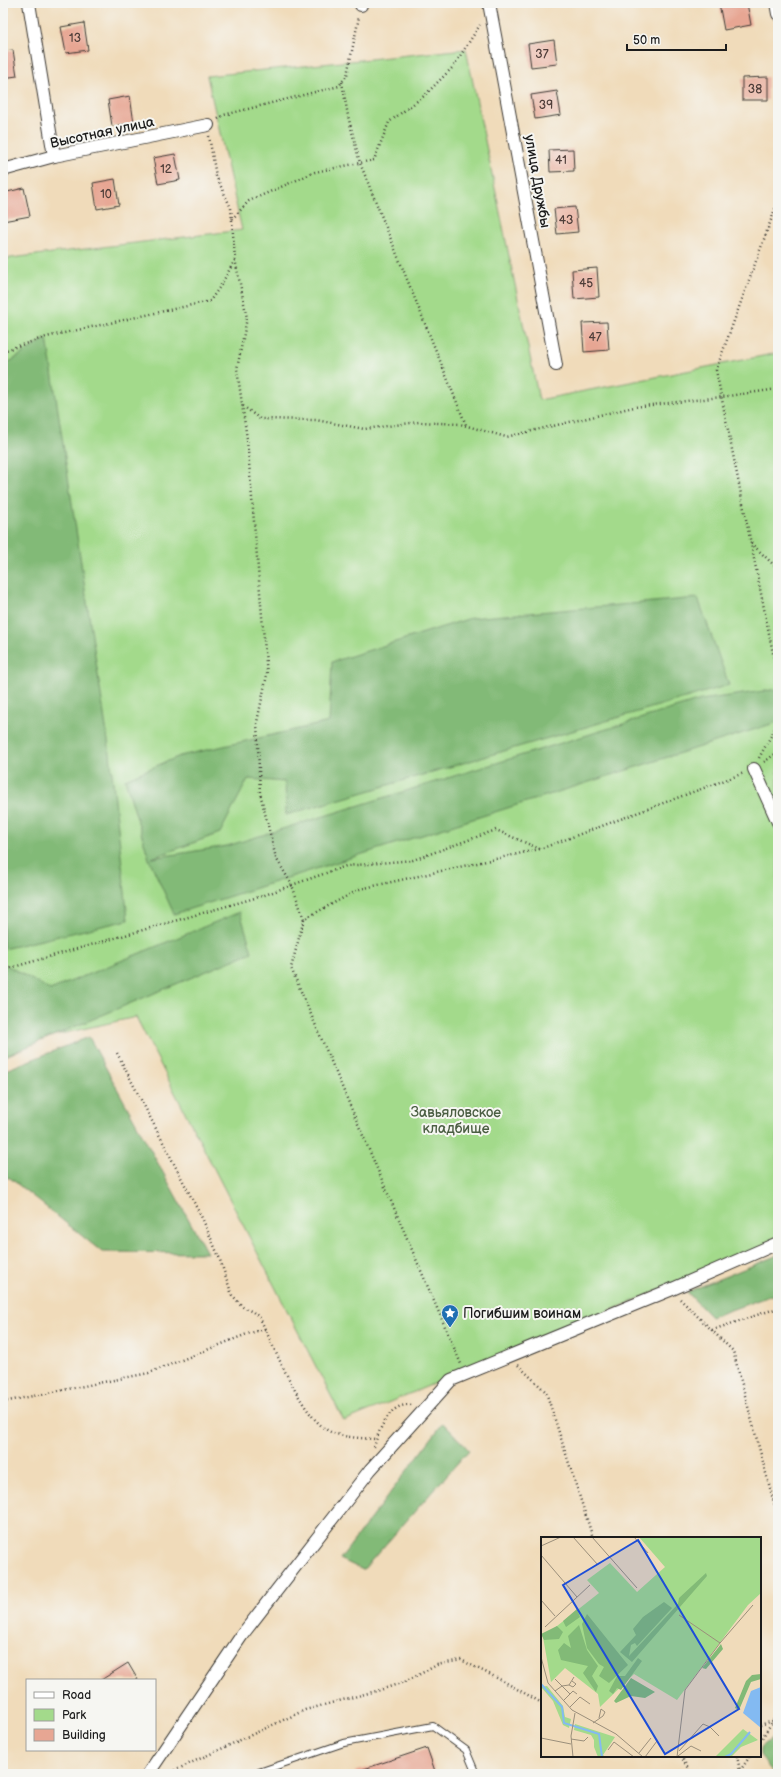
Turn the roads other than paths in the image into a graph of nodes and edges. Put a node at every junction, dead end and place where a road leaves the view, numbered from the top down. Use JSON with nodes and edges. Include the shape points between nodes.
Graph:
{"nodes":[{"id":1,"x":29,"y":3,"type":"edge"},
{"id":2,"x":776,"y":3,"type":"edge"},
{"id":3,"x":490,"y":6,"type":"edge"},
{"id":4,"x":778,"y":14,"type":"edge"},
{"id":5,"x":208,"y":125,"type":"road end"},
{"id":6,"x":54,"y":156,"type":"junction"},
{"id":7,"x":3,"y":170,"type":"edge"},
{"id":8,"x":556,"y":365,"type":"dead end"},
{"id":9,"x":754,"y":769,"type":"road end"},
{"id":10,"x":778,"y":822,"type":"edge"},
{"id":11,"x":778,"y":1243,"type":"edge"},
{"id":12,"x":148,"y":1774,"type":"edge"},
{"id":13,"x":253,"y":1774,"type":"edge"},
{"id":14,"x":476,"y":1774,"type":"edge"}],
"edges":[{"from":1,"to":6,"type":"street"},
{"from":2,"to":4,"type":"street"},
{"from":3,"to":8,"type":"street","name":"улица Дружбы"},
{"from":5,"to":6,"type":"street","name":"Высотная улица"},
{"from":6,"to":7,"type":"street","name":"Высотная улица"},
{"from":9,"to":10,"type":"street"},
{"from":11,"to":12,"type":"street","via":[[451,1380],[370,1470],[242,1635]]},
{"from":13,"to":14,"type":"lane","via":[[344,1743],[433,1726],[466,1750]]}]}
